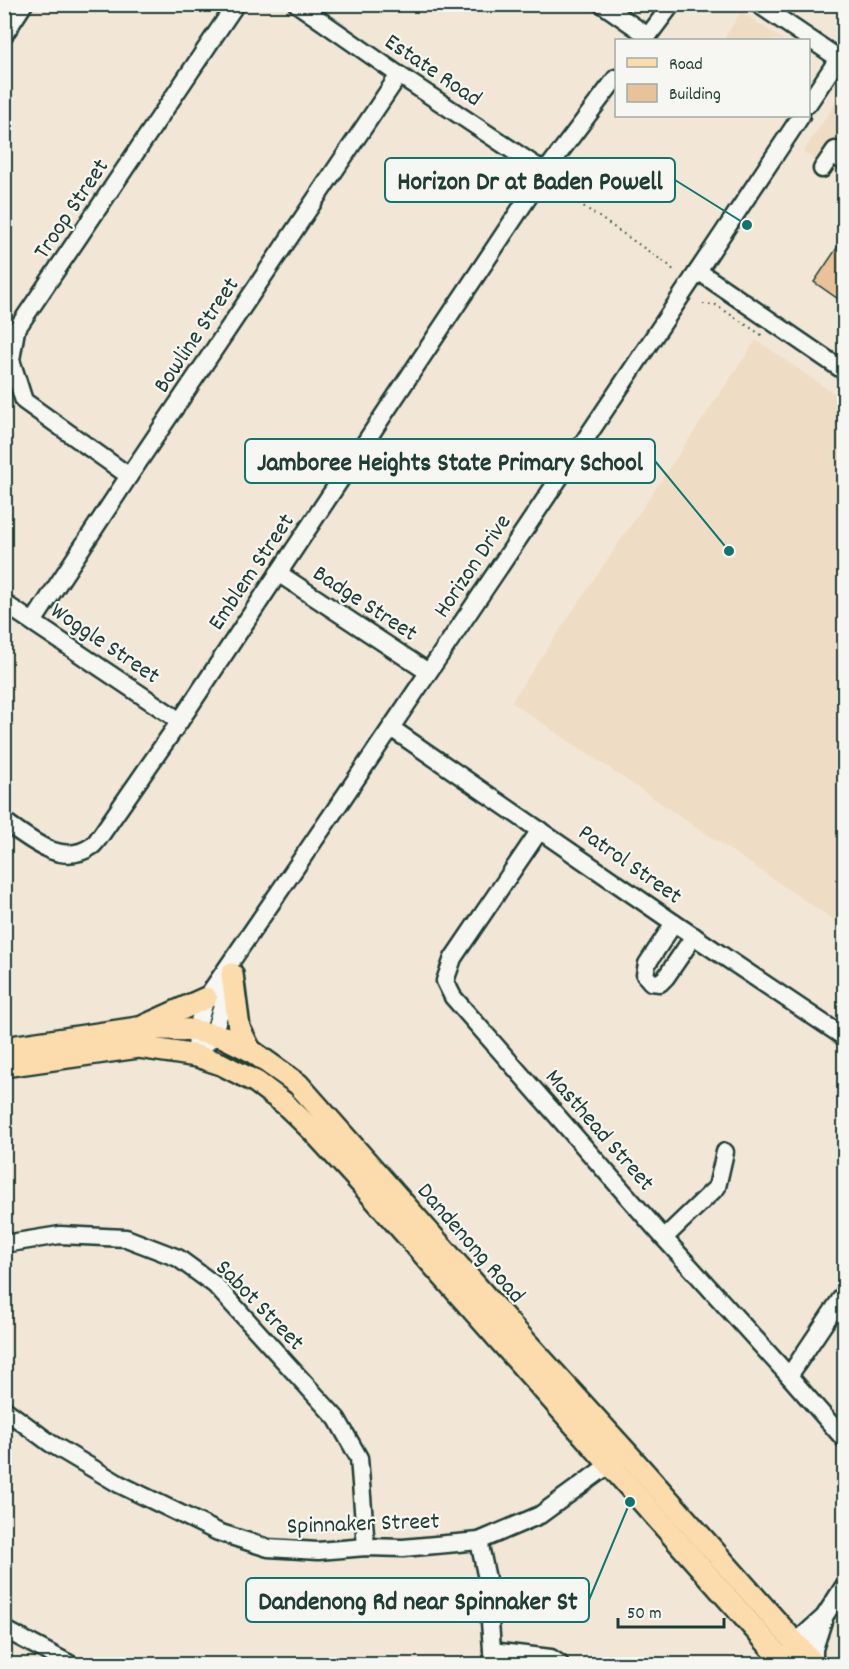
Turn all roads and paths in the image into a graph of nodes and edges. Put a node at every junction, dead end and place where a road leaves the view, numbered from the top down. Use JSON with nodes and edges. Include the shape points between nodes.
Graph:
{"nodes":[{"id":1,"x":24,"y":4,"type":"edge"},
{"id":2,"x":236,"y":4,"type":"edge"},
{"id":3,"x":297,"y":4,"type":"edge"},
{"id":4,"x":602,"y":4,"type":"edge"},
{"id":5,"x":672,"y":4,"type":"edge"},
{"id":6,"x":758,"y":4,"type":"edge"},
{"id":7,"x":7,"y":26,"type":"edge"},
{"id":8,"x":647,"y":38,"type":"edge"},
{"id":9,"x":842,"y":54,"type":"edge"},
{"id":10,"x":399,"y":75,"type":"junction"},
{"id":11,"x":615,"y":79,"type":"edge"},
{"id":12,"x":810,"y":101,"type":"edge"},
{"id":13,"x":800,"y":117,"type":"edge"},
{"id":14,"x":840,"y":155,"type":"edge"},
{"id":15,"x":822,"y":169,"type":"dead end"},
{"id":16,"x":544,"y":175,"type":"junction"},
{"id":17,"x":698,"y":271,"type":"junction"},
{"id":18,"x":675,"y":272,"type":"dead end"},
{"id":19,"x":703,"y":304,"type":"dead end"},
{"id":20,"x":771,"y":341,"type":"dead end"},
{"id":21,"x":840,"y":378,"type":"edge"},
{"id":22,"x":844,"y":391,"type":"edge"},
{"id":23,"x":129,"y":476,"type":"junction"},
{"id":24,"x":278,"y":573,"type":"junction"},
{"id":25,"x":4,"y":603,"type":"edge"},
{"id":26,"x":33,"y":621,"type":"junction"},
{"id":27,"x":428,"y":672,"type":"junction"},
{"id":28,"x":180,"y":721,"type":"junction"},
{"id":29,"x":391,"y":728,"type":"junction"},
{"id":30,"x":4,"y":821,"type":"edge"},
{"id":31,"x":540,"y":830,"type":"junction"},
{"id":32,"x":260,"y":920,"type":"junction"},
{"id":33,"x":674,"y":923,"type":"junction"},
{"id":34,"x":694,"y":936,"type":"junction"},
{"id":35,"x":232,"y":974,"type":"junction"},
{"id":36,"x":206,"y":998,"type":"junction"},
{"id":37,"x":138,"y":1028,"type":"junction"},
{"id":38,"x":204,"y":1033,"type":"junction"},
{"id":39,"x":844,"y":1037,"type":"edge"},
{"id":40,"x":4,"y":1048,"type":"edge"},
{"id":41,"x":250,"y":1050,"type":"junction"},
{"id":42,"x":197,"y":1056,"type":"junction"},
{"id":43,"x":4,"y":1066,"type":"edge"},
{"id":44,"x":725,"y":1152,"type":"dead end"},
{"id":45,"x":664,"y":1238,"type":"junction"},
{"id":46,"x":4,"y":1244,"type":"edge"},
{"id":47,"x":844,"y":1294,"type":"edge"},
{"id":48,"x":789,"y":1376,"type":"junction"},
{"id":49,"x":4,"y":1409,"type":"edge"},
{"id":50,"x":844,"y":1439,"type":"edge"},
{"id":51,"x":617,"y":1459,"type":"junction"},
{"id":52,"x":479,"y":1540,"type":"junction"},
{"id":53,"x":366,"y":1547,"type":"junction"},
{"id":54,"x":844,"y":1586,"type":"edge"},
{"id":55,"x":824,"y":1617,"type":"junction"},
{"id":56,"x":4,"y":1629,"type":"edge"},
{"id":57,"x":795,"y":1643,"type":"junction"},
{"id":58,"x":492,"y":1658,"type":"edge"},
{"id":59,"x":786,"y":1664,"type":"edge"},
{"id":60,"x":70,"y":1665,"type":"edge"},
{"id":61,"x":560,"y":1665,"type":"edge"},
{"id":62,"x":814,"y":1665,"type":"edge"}],
"edges":[{"from":1,"to":7,"type":"street"},
{"from":2,"to":23,"type":"street","name":"Troop Street","via":[[16,330],[11,360],[24,401]]},
{"from":3,"to":10,"type":"street","name":"Estate Road"},
{"from":4,"to":8,"type":"street"},
{"from":5,"to":8,"type":"street"},
{"from":6,"to":9,"type":"street"},
{"from":9,"to":12,"type":"street"},
{"from":10,"to":16,"type":"street","name":"Estate Road"},
{"from":10,"to":23,"type":"street","name":"Bowline Street"},
{"from":11,"to":16,"type":"street","name":"Emblem Street"},
{"from":13,"to":17,"type":"street","name":"Horizon Drive"},
{"from":14,"to":15,"type":"street"},
{"from":16,"to":18,"type":"path"},
{"from":16,"to":24,"type":"street","name":"Emblem Street"},
{"from":17,"to":21,"type":"street"},
{"from":17,"to":27,"type":"street","name":"Horizon Drive"},
{"from":19,"to":20,"type":"path","via":[[716,305]]},
{"from":21,"to":22,"type":"path"},
{"from":23,"to":26,"type":"street","name":"Bowline Street"},
{"from":24,"to":27,"type":"street","name":"Badge Street"},
{"from":24,"to":28,"type":"street","name":"Emblem Street"},
{"from":25,"to":26,"type":"street","name":"Woggle Street"},
{"from":26,"to":28,"type":"street","name":"Woggle Street"},
{"from":27,"to":29,"type":"street","name":"Horizon Drive"},
{"from":28,"to":30,"type":"street","name":"Emblem Street","via":[[92,846],[76,853],[58,853]]},
{"from":29,"to":31,"type":"street","name":"Patrol Street"},
{"from":29,"to":32,"type":"street","name":"Horizon Drive"},
{"from":31,"to":33,"type":"street","name":"Patrol Street"},
{"from":31,"to":45,"type":"street","name":"Masthead Street","via":[[453,958],[445,981],[453,997]]},
{"from":32,"to":35,"type":"street","name":"Horizon Drive"},
{"from":32,"to":36,"type":"street","name":"Horizon Drive"},
{"from":33,"to":34,"type":"street","name":"Patrol Street"},
{"from":33,"to":34,"type":"street","via":[[647,964],[645,975],[651,982],[660,983]]},
{"from":34,"to":39,"type":"street","name":"Patrol Street"},
{"from":35,"to":38,"type":"street","name":"Horizon Drive"},
{"from":35,"to":41,"type":"main road","via":[[239,1028]]},
{"from":36,"to":37,"type":"main road"},
{"from":36,"to":38,"type":"street","name":"Horizon Drive"},
{"from":37,"to":38,"type":"main road","name":"Dandenong Road"},
{"from":37,"to":40,"type":"main road","name":"Dandenong Road"},
{"from":38,"to":41,"type":"main road","name":"Dandenong Road","via":[[224,1037]]},
{"from":38,"to":42,"type":"street","name":"Horizon Drive"},
{"from":41,"to":51,"type":"main road","name":"Dandenong Road","via":[[298,1084],[515,1330]]},
{"from":42,"to":43,"type":"main road","name":"Dandenong Road","via":[[139,1047]]},
{"from":42,"to":51,"type":"main road","name":"Dandenong Road","via":[[256,1082],[284,1103]]},
{"from":44,"to":45,"type":"street","via":[[717,1187]]},
{"from":45,"to":48,"type":"street","name":"Masthead Street"},
{"from":46,"to":53,"type":"street","name":"Sabot Street","via":[[60,1235],[126,1238],[178,1258],[215,1285],[337,1419],[359,1458]]},
{"from":47,"to":48,"type":"street"},
{"from":48,"to":50,"type":"street","name":"Masthead Street"},
{"from":49,"to":53,"type":"street","name":"Spinnaker Street","via":[[50,1443],[119,1484],[218,1532],[268,1548],[318,1551]]},
{"from":51,"to":52,"type":"street","name":"Spinnaker Street","via":[[540,1515]]},
{"from":51,"to":57,"type":"main road","name":"Dandenong Road"},
{"from":51,"to":59,"type":"main road","name":"Dandenong Road"},
{"from":52,"to":53,"type":"street","name":"Spinnaker Street","via":[[403,1548]]},
{"from":52,"to":58,"type":"street","via":[[487,1579]]},
{"from":54,"to":55,"type":"street"},
{"from":55,"to":57,"type":"street"},
{"from":55,"to":62,"type":"street","via":[[814,1649]]},
{"from":56,"to":60,"type":"street"},
{"from":57,"to":59,"type":"street"},
{"from":57,"to":62,"type":"main road","name":"Dandenong Road"},
{"from":58,"to":61,"type":"street","via":[[551,1658]]}]}
